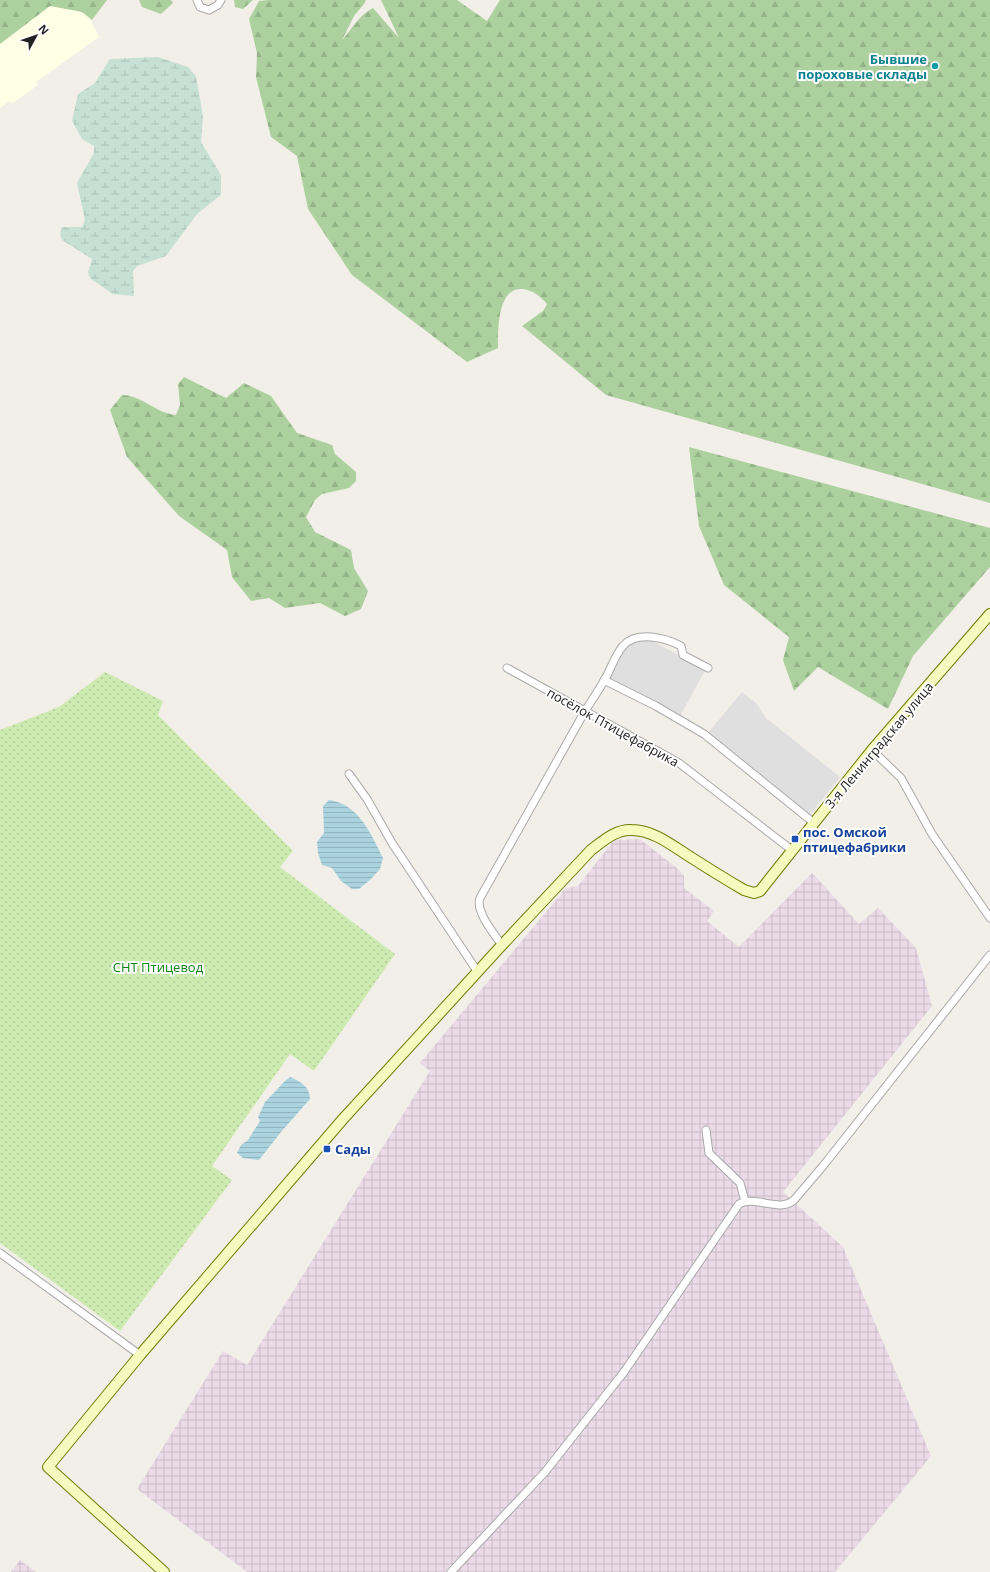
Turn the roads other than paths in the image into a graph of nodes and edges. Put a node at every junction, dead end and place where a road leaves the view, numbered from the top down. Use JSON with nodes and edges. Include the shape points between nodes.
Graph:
{"nodes":[{"id":1,"x":197,"y":0,"type":"edge"},
{"id":2,"x":221,"y":0,"type":"edge"},
{"id":3,"x":990,"y":614,"type":"edge"},
{"id":4,"x":507,"y":668,"type":"dead end"},
{"id":5,"x":708,"y":668,"type":"dead end"},
{"id":6,"x":604,"y":680,"type":"junction"},
{"id":7,"x":585,"y":710,"type":"junction"},
{"id":8,"x":872,"y":750,"type":"junction"},
{"id":9,"x":350,"y":774,"type":"dead end"},
{"id":10,"x":814,"y":823,"type":"junction"},
{"id":11,"x":793,"y":851,"type":"junction"},
{"id":12,"x":990,"y":918,"type":"edge"},
{"id":13,"x":502,"y":945,"type":"junction"},
{"id":14,"x":990,"y":955,"type":"edge"},
{"id":15,"x":478,"y":971,"type":"junction"},
{"id":16,"x":706,"y":1130,"type":"dead end"},
{"id":17,"x":745,"y":1201,"type":"junction"},
{"id":18,"x":0,"y":1253,"type":"edge"},
{"id":19,"x":140,"y":1355,"type":"junction"},
{"id":20,"x":164,"y":1572,"type":"edge"},
{"id":21,"x":452,"y":1572,"type":"edge"}],
"edges":[{"from":1,"to":2,"type":"street","via":[[200,7],[209,10]]},
{"from":3,"to":8,"type":"street","name":"3-я Ленинградская улица"},
{"from":4,"to":7,"type":"street","name":"посёлок Птицефабрика"},
{"from":5,"to":6,"type":"street","via":[[683,655],[681,646],[663,638],[650,636],[629,640]]},
{"from":6,"to":7,"type":"street"},
{"from":6,"to":10,"type":"street","via":[[704,734]]},
{"from":7,"to":11,"type":"street","name":"посёлок Птицефабрика","via":[[679,763]]},
{"from":7,"to":13,"type":"street","via":[[480,898],[479,908]]},
{"from":8,"to":10,"type":"street","name":"3-я Ленинградская улица"},
{"from":8,"to":12,"type":"street","via":[[901,778],[932,834]]},
{"from":9,"to":15,"type":"street"},
{"from":10,"to":11,"type":"street","name":"3-я Ленинградская улица"},
{"from":11,"to":13,"type":"street","name":"3-я Ленинградская улица","via":[[767,884],[754,893],[744,890],[653,835],[630,830],[618,832],[591,850]]},
{"from":13,"to":15,"type":"street"},
{"from":14,"to":17,"type":"street","via":[[794,1200],[789,1205]]},
{"from":15,"to":19,"type":"street","via":[[343,1119]]},
{"from":16,"to":17,"type":"street","via":[[709,1153],[740,1183]]},
{"from":17,"to":21,"type":"street","via":[[739,1204],[624,1372],[555,1459]]},
{"from":18,"to":19,"type":"street"},
{"from":19,"to":20,"type":"street","via":[[48,1467]]}]}
